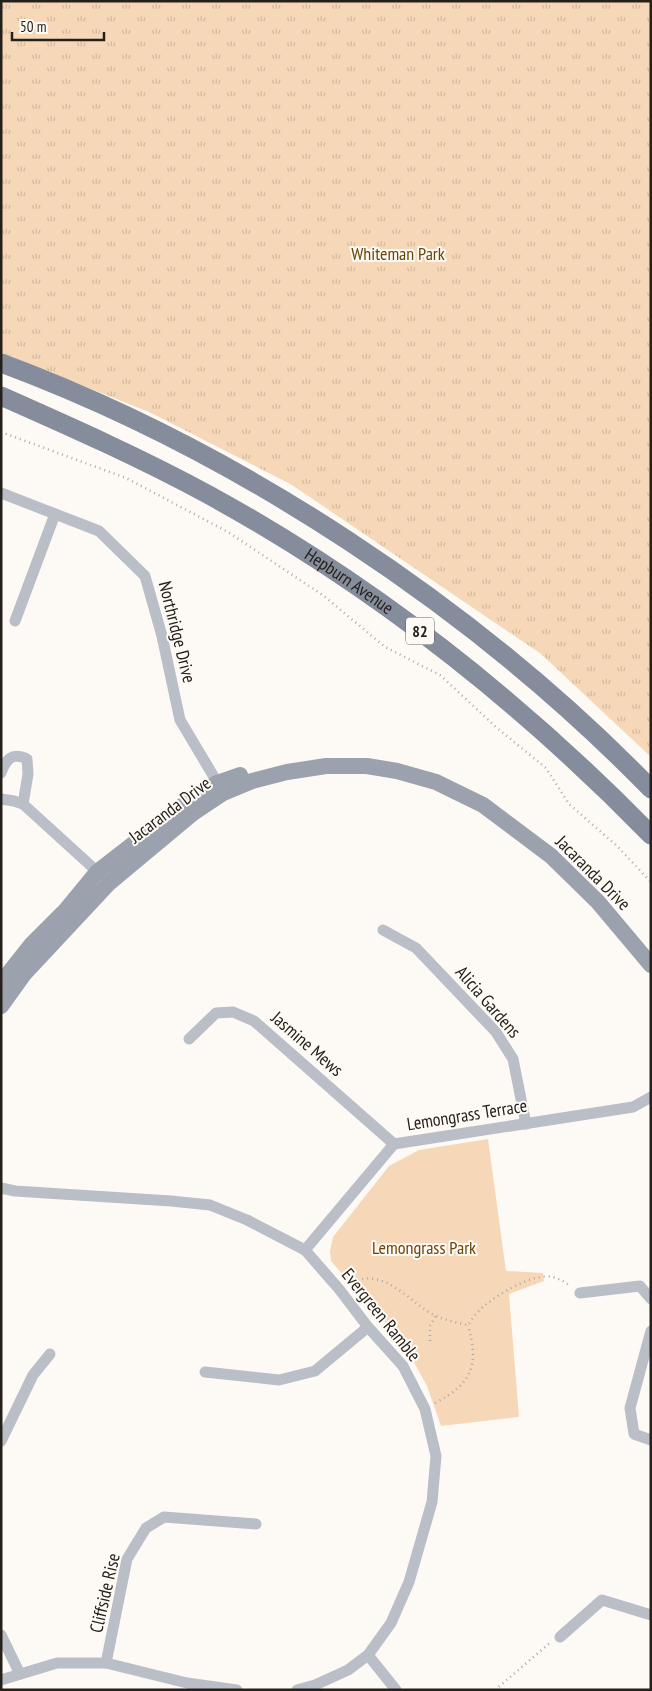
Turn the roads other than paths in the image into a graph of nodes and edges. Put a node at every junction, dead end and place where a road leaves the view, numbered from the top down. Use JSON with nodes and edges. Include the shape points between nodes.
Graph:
{"nodes":[{"id":1,"x":1,"y":363,"type":"edge"},
{"id":2,"x":1,"y":396,"type":"edge"},
{"id":3,"x":1,"y":493,"type":"edge"},
{"id":4,"x":55,"y":514,"type":"junction"},
{"id":5,"x":15,"y":621,"type":"dead end"},
{"id":6,"x":1,"y":773,"type":"edge"},
{"id":7,"x":220,"y":788,"type":"junction"},
{"id":8,"x":651,"y":789,"type":"edge"},
{"id":9,"x":1,"y":799,"type":"edge"},
{"id":10,"x":23,"y":804,"type":"junction"},
{"id":11,"x":651,"y":835,"type":"edge"},
{"id":12,"x":97,"y":872,"type":"junction"},
{"id":13,"x":110,"y":883,"type":"junction"},
{"id":14,"x":383,"y":930,"type":"dead end"},
{"id":15,"x":651,"y":950,"type":"edge"},
{"id":16,"x":651,"y":965,"type":"edge"},
{"id":17,"x":1,"y":983,"type":"edge"},
{"id":18,"x":1,"y":1006,"type":"edge"},
{"id":19,"x":189,"y":1039,"type":"dead end"},
{"id":20,"x":651,"y":1097,"type":"edge"},
{"id":21,"x":526,"y":1124,"type":"junction"},
{"id":22,"x":394,"y":1144,"type":"junction"},
{"id":23,"x":1,"y":1188,"type":"edge"},
{"id":24,"x":305,"y":1250,"type":"junction"},
{"id":25,"x":580,"y":1292,"type":"road end"},
{"id":26,"x":651,"y":1299,"type":"edge"},
{"id":27,"x":368,"y":1327,"type":"junction"},
{"id":28,"x":651,"y":1331,"type":"edge"},
{"id":29,"x":50,"y":1354,"type":"dead end"},
{"id":30,"x":205,"y":1372,"type":"dead end"},
{"id":31,"x":651,"y":1440,"type":"edge"},
{"id":32,"x":1,"y":1441,"type":"edge"},
{"id":33,"x":256,"y":1524,"type":"dead end"},
{"id":34,"x":651,"y":1614,"type":"edge"},
{"id":35,"x":1,"y":1635,"type":"edge"},
{"id":36,"x":560,"y":1637,"type":"road end"},
{"id":37,"x":368,"y":1655,"type":"junction"},
{"id":38,"x":106,"y":1663,"type":"junction"},
{"id":39,"x":20,"y":1674,"type":"junction"},
{"id":40,"x":1,"y":1680,"type":"edge"},
{"id":41,"x":186,"y":1686,"type":"edge"},
{"id":42,"x":237,"y":1690,"type":"edge"},
{"id":43,"x":297,"y":1690,"type":"edge"},
{"id":44,"x":396,"y":1690,"type":"edge"}],
"edges":[{"from":1,"to":8,"type":"main road","name":"Hepburn Avenue","number":"82","via":[[174,440],[276,496],[350,542],[514,663]]},
{"from":2,"to":11,"type":"main road","name":"Hepburn Avenue","number":"82","via":[[105,442],[209,496],[356,585],[500,694]]},
{"from":3,"to":4,"type":"street","name":"Northridge Drive"},
{"from":4,"to":5,"type":"street"},
{"from":4,"to":7,"type":"street","name":"Northridge Drive","via":[[99,531],[145,576],[180,720]]},
{"from":6,"to":10,"type":"street","via":[[10,758],[20,755],[27,759]]},
{"from":7,"to":12,"type":"street","name":"Jacaranda Drive","via":[[182,806]]},
{"from":7,"to":13,"type":"street","name":"Jacaranda Drive"},
{"from":7,"to":15,"type":"street","name":"Jacaranda Drive","via":[[262,768],[328,757],[389,760],[445,775],[494,801],[564,854]]},
{"from":7,"to":16,"type":"street","name":"Jacaranda Drive","via":[[326,766],[367,766],[436,782],[484,805],[552,856],[598,902]]},
{"from":9,"to":10,"type":"street"},
{"from":10,"to":12,"type":"street"},
{"from":12,"to":13,"type":"street"},
{"from":12,"to":17,"type":"street","name":"Jacaranda Drive"},
{"from":13,"to":18,"type":"street","name":"Jacaranda Drive","via":[[24,974]]},
{"from":14,"to":21,"type":"street","name":"Alicia Gardens","via":[[416,948],[496,1032],[513,1059]]},
{"from":19,"to":22,"type":"street","name":"Jasmine Mews","via":[[216,1013],[233,1012],[254,1021]]},
{"from":20,"to":21,"type":"street","name":"Lemongrass Terrace","via":[[633,1107]]},
{"from":21,"to":22,"type":"street","name":"Lemongrass Terrace"},
{"from":22,"to":24,"type":"street","name":"Lemongrass Terrace"},
{"from":23,"to":24,"type":"street","name":"Evergreen Ramble","via":[[210,1206],[247,1220]]},
{"from":24,"to":27,"type":"street","name":"Evergreen Ramble"},
{"from":25,"to":26,"type":"street","via":[[640,1286]]},
{"from":27,"to":30,"type":"street","via":[[315,1370],[280,1380]]},
{"from":27,"to":37,"type":"street","name":"Evergreen Ramble","via":[[403,1366],[425,1409],[436,1456],[432,1502],[409,1582],[390,1623]]},
{"from":28,"to":31,"type":"street","via":[[630,1408],[634,1434]]},
{"from":29,"to":32,"type":"street","via":[[33,1375]]},
{"from":33,"to":38,"type":"street","name":"Cliffside Rise","via":[[164,1517],[146,1528],[128,1559]]},
{"from":34,"to":36,"type":"street","via":[[602,1600]]},
{"from":35,"to":39,"type":"street"},
{"from":37,"to":43,"type":"street","name":"Evergreen Ramble","via":[[348,1670]]},
{"from":37,"to":44,"type":"street"},
{"from":38,"to":39,"type":"street","via":[[57,1663]]},
{"from":38,"to":41,"type":"street"},
{"from":39,"to":40,"type":"street"},
{"from":41,"to":42,"type":"street"}]}
